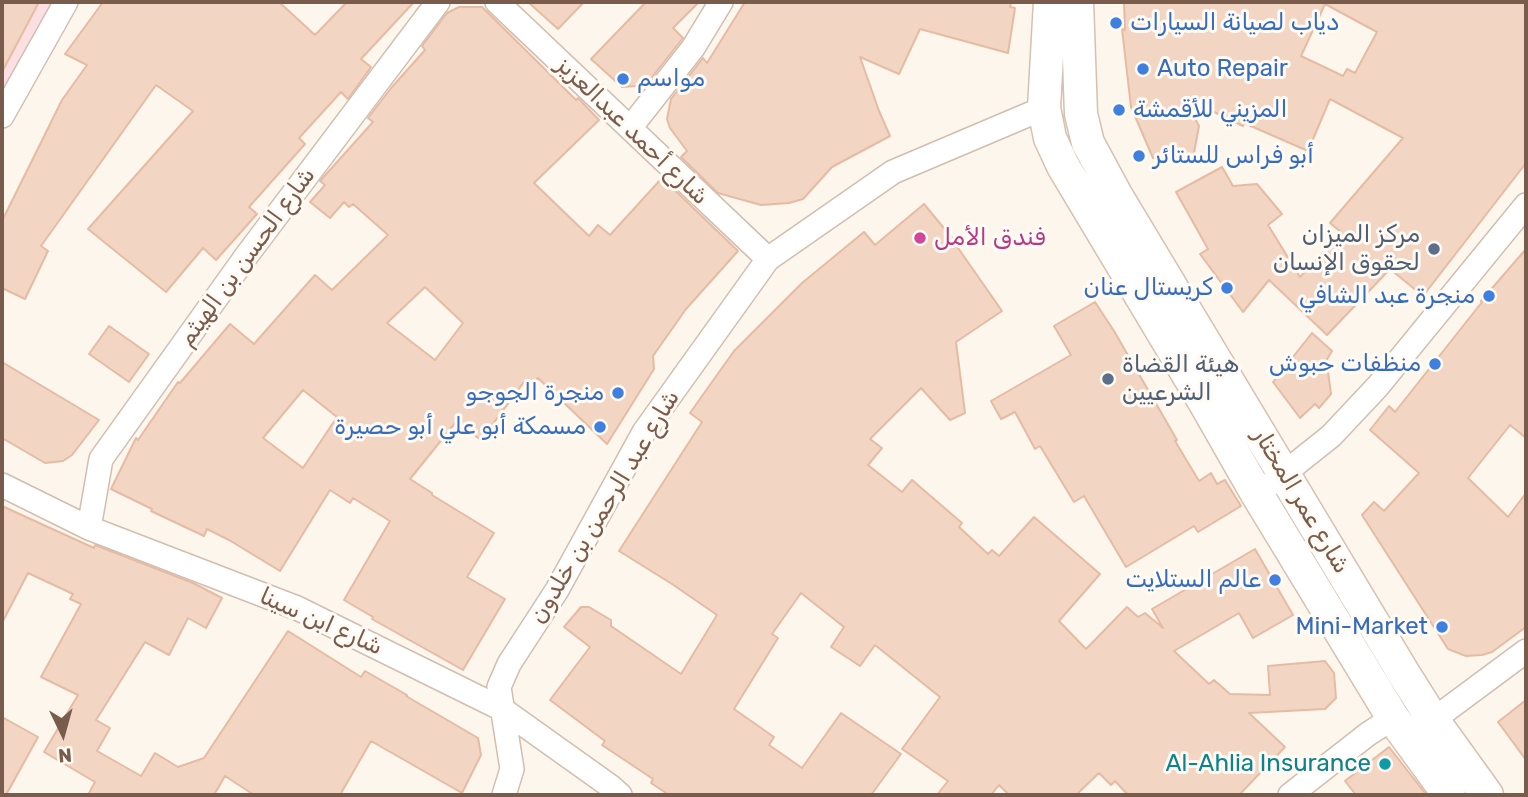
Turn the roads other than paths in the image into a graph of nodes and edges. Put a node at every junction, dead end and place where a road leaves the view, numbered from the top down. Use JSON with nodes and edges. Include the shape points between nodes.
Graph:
{"nodes":[{"id":1,"x":66,"y":2,"type":"edge"},
{"id":2,"x":438,"y":2,"type":"edge"},
{"id":3,"x":497,"y":2,"type":"edge"},
{"id":4,"x":721,"y":2,"type":"edge"},
{"id":5,"x":1050,"y":2,"type":"edge"},
{"id":6,"x":1077,"y":2,"type":"edge"},
{"id":7,"x":1044,"y":108,"type":"junction"},
{"id":8,"x":2,"y":116,"type":"edge"},
{"id":9,"x":630,"y":128,"type":"junction"},
{"id":10,"x":1526,"y":205,"type":"edge"},
{"id":11,"x":768,"y":259,"type":"junction"},
{"id":12,"x":1285,"y":474,"type":"junction"},
{"id":13,"x":2,"y":485,"type":"edge"},
{"id":14,"x":1257,"y":494,"type":"junction"},
{"id":15,"x":89,"y":528,"type":"junction"},
{"id":16,"x":1526,"y":651,"type":"edge"},
{"id":17,"x":502,"y":709,"type":"junction"},
{"id":18,"x":1433,"y":720,"type":"junction"},
{"id":19,"x":1397,"y":724,"type":"junction"},
{"id":20,"x":504,"y":795,"type":"edge"},
{"id":21,"x":620,"y":795,"type":"edge"},
{"id":22,"x":1290,"y":795,"type":"edge"},
{"id":23,"x":1449,"y":795,"type":"edge"},
{"id":24,"x":1487,"y":795,"type":"edge"}],
"edges":[{"from":1,"to":8,"type":"street"},
{"from":2,"to":15,"type":"street","name":"شارع الحسن بن الهيثم","via":[[247,255],[101,460]]},
{"from":3,"to":9,"type":"street","name":"شارع أحمد عبدالعزيز"},
{"from":4,"to":9,"type":"street","via":[[693,48]]},
{"from":5,"to":7,"type":"main road","name":"شارع عمر المختار"},
{"from":6,"to":12,"type":"main road","name":"شارع عمر المختار","via":[[1081,114],[1088,143]]},
{"from":7,"to":11,"type":"street","name":"شارع عبد الرحمن بن خلدون","via":[[893,172]]},
{"from":7,"to":14,"type":"main road","name":"شارع عمر المختار","via":[[1050,138],[1063,166]]},
{"from":9,"to":11,"type":"street","name":"شارع أحمد عبدالعزيز"},
{"from":10,"to":12,"type":"street","via":[[1378,386],[1331,436]]},
{"from":11,"to":17,"type":"street","name":"شارع عبد الرحمن بن خلدون","via":[[644,432],[557,590],[509,664],[499,687]]},
{"from":12,"to":14,"type":"street"},
{"from":12,"to":18,"type":"main road","name":"شارع عمر المختار"},
{"from":13,"to":15,"type":"street","name":"شارع ابن سينا"},
{"from":14,"to":19,"type":"main road","name":"شارع عمر المختار"},
{"from":15,"to":17,"type":"street","name":"شارع ابن سينا","via":[[297,608]]},
{"from":16,"to":18,"type":"street"},
{"from":17,"to":20,"type":"street","name":"شارع عبد الرحمن بن خلدون","via":[[512,769]]},
{"from":17,"to":21,"type":"street","name":"شارع ابن سينا"},
{"from":18,"to":19,"type":"street"},
{"from":18,"to":24,"type":"main road","name":"شارع عمر المختار"},
{"from":19,"to":22,"type":"street","via":[[1368,734]]},
{"from":19,"to":23,"type":"main road","name":"شارع عمر المختار"}]}
